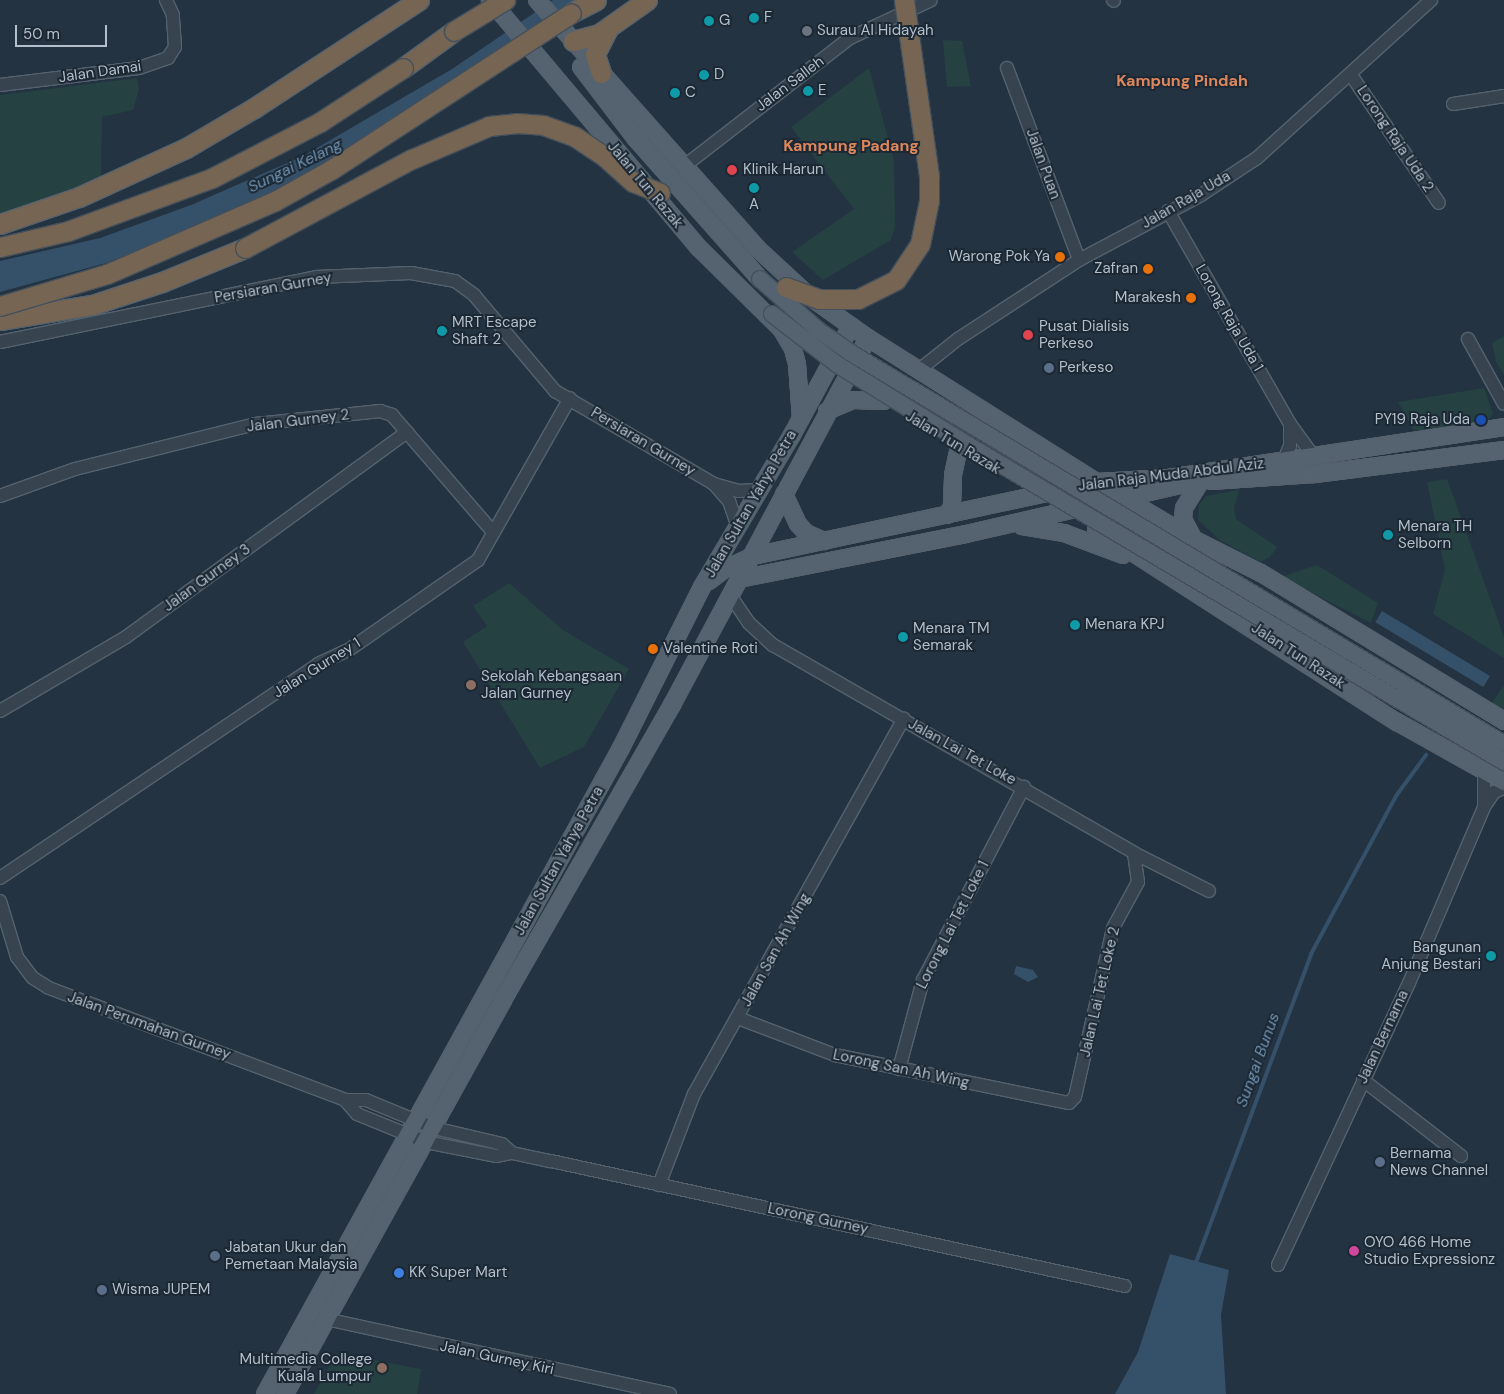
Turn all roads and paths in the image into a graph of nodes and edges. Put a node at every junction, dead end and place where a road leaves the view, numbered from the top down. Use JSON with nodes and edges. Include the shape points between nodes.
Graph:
{"nodes":[{"id":1,"x":166,"y":0,"type":"edge"},
{"id":2,"x":419,"y":0,"type":"edge"},
{"id":3,"x":490,"y":0,"type":"edge"},
{"id":4,"x":495,"y":0,"type":"edge"},
{"id":5,"x":504,"y":0,"type":"edge"},
{"id":6,"x":526,"y":0,"type":"edge"},
{"id":7,"x":537,"y":0,"type":"edge"},
{"id":8,"x":587,"y":0,"type":"edge"},
{"id":9,"x":596,"y":0,"type":"edge"},
{"id":10,"x":646,"y":0,"type":"edge"},
{"id":11,"x":904,"y":0,"type":"edge"},
{"id":12,"x":931,"y":0,"type":"edge"},
{"id":13,"x":1423,"y":2,"type":"edge"},
{"id":14,"x":571,"y":13,"type":"junction"},
{"id":15,"x":608,"y":29,"type":"junction"},
{"id":16,"x":454,"y":31,"type":"junction"},
{"id":17,"x":573,"y":42,"type":"junction"},
{"id":18,"x":1007,"y":68,"type":"dead end"},
{"id":19,"x":601,"y":74,"type":"junction"},
{"id":20,"x":1351,"y":75,"type":"junction"},
{"id":21,"x":0,"y":85,"type":"edge"},
{"id":22,"x":1504,"y":96,"type":"edge"},
{"id":23,"x":1453,"y":104,"type":"dead end"},
{"id":24,"x":683,"y":167,"type":"junction"},
{"id":25,"x":660,"y":193,"type":"junction"},
{"id":26,"x":1439,"y":203,"type":"dead end"},
{"id":27,"x":1168,"y":211,"type":"junction"},
{"id":28,"x":0,"y":224,"type":"edge"},
{"id":29,"x":0,"y":247,"type":"edge"},
{"id":30,"x":1079,"y":260,"type":"junction"},
{"id":31,"x":760,"y":279,"type":"junction"},
{"id":32,"x":0,"y":306,"type":"edge"},
{"id":33,"x":0,"y":320,"type":"edge"},
{"id":34,"x":851,"y":326,"type":"junction"},
{"id":35,"x":780,"y":327,"type":"junction"},
{"id":36,"x":868,"y":338,"type":"junction"},
{"id":37,"x":1468,"y":339,"type":"dead end"},
{"id":38,"x":0,"y":342,"type":"edge"},
{"id":39,"x":830,"y":366,"type":"junction"},
{"id":40,"x":919,"y":370,"type":"junction"},
{"id":41,"x":847,"y":377,"type":"junction"},
{"id":42,"x":570,"y":398,"type":"junction"},
{"id":43,"x":884,"y":400,"type":"junction"},
{"id":44,"x":1504,"y":404,"type":"edge"},
{"id":45,"x":827,"y":411,"type":"junction"},
{"id":46,"x":801,"y":419,"type":"junction"},
{"id":47,"x":1290,"y":424,"type":"junction"},
{"id":48,"x":1504,"y":428,"type":"edge"},
{"id":49,"x":407,"y":432,"type":"junction"},
{"id":50,"x":959,"y":446,"type":"junction"},
{"id":51,"x":1504,"y":450,"type":"edge"},
{"id":52,"x":1313,"y":456,"type":"junction"},
{"id":53,"x":1284,"y":460,"type":"junction"},
{"id":54,"x":1316,"y":474,"type":"junction"},
{"id":55,"x":1201,"y":481,"type":"junction"},
{"id":56,"x":1097,"y":482,"type":"junction"},
{"id":57,"x":714,"y":484,"type":"junction"},
{"id":58,"x":759,"y":490,"type":"junction"},
{"id":59,"x":784,"y":494,"type":"junction"},
{"id":60,"x":1039,"y":495,"type":"junction"},
{"id":61,"x":0,"y":496,"type":"edge"},
{"id":62,"x":1122,"y":497,"type":"junction"},
{"id":63,"x":1066,"y":510,"type":"junction"},
{"id":64,"x":947,"y":515,"type":"junction"},
{"id":65,"x":1004,"y":525,"type":"junction"},
{"id":66,"x":738,"y":527,"type":"junction"},
{"id":67,"x":493,"y":532,"type":"junction"},
{"id":68,"x":1193,"y":539,"type":"junction"},
{"id":69,"x":824,"y":541,"type":"junction"},
{"id":70,"x":753,"y":556,"type":"junction"},
{"id":71,"x":1160,"y":570,"type":"junction"},
{"id":72,"x":739,"y":579,"type":"junction"},
{"id":73,"x":702,"y":587,"type":"junction"},
{"id":74,"x":1282,"y":587,"type":"junction"},
{"id":75,"x":730,"y":595,"type":"junction"},
{"id":76,"x":1245,"y":622,"type":"junction"},
{"id":77,"x":0,"y":711,"type":"edge"},
{"id":78,"x":904,"y":719,"type":"junction"},
{"id":79,"x":1504,"y":721,"type":"edge"},
{"id":80,"x":1504,"y":744,"type":"edge"},
{"id":81,"x":1504,"y":762,"type":"edge"},
{"id":82,"x":1484,"y":770,"type":"junction"},
{"id":83,"x":1504,"y":782,"type":"edge"},
{"id":84,"x":1024,"y":787,"type":"junction"},
{"id":85,"x":1504,"y":788,"type":"edge"},
{"id":86,"x":1484,"y":807,"type":"junction"},
{"id":87,"x":1134,"y":853,"type":"junction"},
{"id":88,"x":0,"y":878,"type":"edge"},
{"id":89,"x":1208,"y":891,"type":"dead end"},
{"id":90,"x":0,"y":901,"type":"edge"},
{"id":91,"x":738,"y":1018,"type":"junction"},
{"id":92,"x":899,"y":1069,"type":"junction"},
{"id":93,"x":1364,"y":1080,"type":"junction"},
{"id":94,"x":1069,"y":1103,"type":"joint"},
{"id":95,"x":413,"y":1128,"type":"junction"},
{"id":96,"x":430,"y":1135,"type":"junction"},
{"id":97,"x":1461,"y":1156,"type":"dead end"},
{"id":98,"x":659,"y":1185,"type":"junction"},
{"id":99,"x":1278,"y":1265,"type":"dead end"},
{"id":100,"x":1125,"y":1286,"type":"dead end"},
{"id":101,"x":326,"y":1320,"type":"junction"},
{"id":102,"x":265,"y":1394,"type":"edge"},
{"id":103,"x":285,"y":1394,"type":"edge"},
{"id":104,"x":670,"y":1394,"type":"edge"}],
"edges":[{"from":1,"to":21,"type":"street","name":"Jalan Damai","via":[[173,15],[175,47],[168,58],[139,68]]},
{"from":2,"to":28,"type":"highway","via":[[254,108],[123,179]]},
{"from":3,"to":35,"type":"main road","name":"Jalan Tun Razak","bridge":true,"via":[[699,248]]},
{"from":4,"to":16,"type":"highway","bridge":true},
{"from":5,"to":16,"type":"highway","bridge":true},
{"from":5,"to":25,"type":"main road","name":"Jalan Tun Razak","bridge":true,"via":[[583,103]]},
{"from":6,"to":31,"type":"main road","name":"Jalan Tun Razak","via":[[636,138]]},
{"from":7,"to":17,"type":"main road"},
{"from":8,"to":14,"type":"highway"},
{"from":9,"to":14,"type":"highway"},
{"from":10,"to":15,"type":"highway"},
{"from":11,"to":31,"type":"highway","bridge":true,"via":[[929,176],[930,201],[920,244],[896,280],[858,299],[819,299]]},
{"from":12,"to":24,"type":"street","name":"Jalan Salleh","via":[[850,38]]},
{"from":13,"to":20,"type":"street","name":"Jalan Raja Uda"},
{"from":14,"to":32,"type":"highway","bridge":true,"via":[[332,169],[275,201],[107,274]]},
{"from":15,"to":17,"type":"highway","via":[[591,38]]},
{"from":15,"to":19,"type":"highway","via":[[595,54]]},
{"from":16,"to":29,"type":"highway","bridge":true,"via":[[320,122],[212,178],[68,231]]},
{"from":17,"to":19,"type":"main road"},
{"from":18,"to":30,"type":"street","name":"Jalan Puan"},
{"from":19,"to":24,"type":"main road"},
{"from":20,"to":26,"type":"street","name":"Lorong Raja Uda 2"},
{"from":20,"to":27,"type":"street","name":"Jalan Raja Uda","via":[[1257,158],[1201,195]]},
{"from":22,"to":23,"type":"street"},
{"from":24,"to":34,"type":"main road","via":[[780,270]]},
{"from":25,"to":33,"type":"highway","bridge":true,"via":[[632,182],[605,157],[574,136],[543,125],[489,126],[412,159],[245,248],[162,282],[92,305]]},
{"from":25,"to":81,"type":"main road","name":"Jalan Tun Razak","bridge":true,"via":[[772,314],[838,365]]},
{"from":27,"to":30,"type":"street","name":"Jalan Raja Uda"},
{"from":27,"to":47,"type":"street","name":"Lorong Raja Uda 1"},
{"from":30,"to":40,"type":"street","name":"Jalan Raja Uda","via":[[958,339]]},
{"from":31,"to":80,"type":"main road","name":"Jalan Tun Razak","bridge":true,"via":[[812,325],[852,353]]},
{"from":34,"to":36,"type":"main road"},
{"from":34,"to":39,"type":"main road","name":"Jalan Sultan Yahya Petra"},
{"from":35,"to":39,"type":"main road","name":"Jalan Tun Razak"},
{"from":35,"to":46,"type":"main road","via":[[794,349]]},
{"from":36,"to":40,"type":"main road"},
{"from":36,"to":41,"type":"main road","name":"Jalan Sultan Yahya Petra"},
{"from":37,"to":44,"type":"street"},
{"from":38,"to":42,"type":"street","name":"Persiaran Gurney","via":[[317,277],[427,274],[455,281],[474,295],[555,391]]},
{"from":39,"to":41,"type":"main road","name":"Jalan Tun Razak"},
{"from":39,"to":46,"type":"main road","name":"Jalan Sultan Yahya Petra"},
{"from":40,"to":56,"type":"main road"},
{"from":41,"to":43,"type":"main road","name":"Jalan Tun Razak"},
{"from":41,"to":45,"type":"main road","name":"Jalan Sultan Yahya Petra"},
{"from":42,"to":57,"type":"street","name":"Persiaran Gurney"},
{"from":42,"to":67,"type":"street","name":"Jalan Gurney 1"},
{"from":43,"to":45,"type":"main road","via":[[853,400]]},
{"from":43,"to":50,"type":"main road","name":"Jalan Tun Razak"},
{"from":45,"to":59,"type":"main road","name":"Jalan Sultan Yahya Petra"},
{"from":46,"to":58,"type":"main road","name":"Jalan Sultan Yahya Petra"},
{"from":47,"to":52,"type":"street","name":"Lorong Raja Uda 1"},
{"from":47,"to":53,"type":"street","via":[[1290,446]]},
{"from":48,"to":52,"type":"main road","name":"Jalan Raja Muda Abdul Aziz"},
{"from":49,"to":61,"type":"street","name":"Jalan Gurney 2","via":[[392,415],[380,411],[260,423],[75,469]]},
{"from":49,"to":67,"type":"street","name":"Jalan Gurney 2"},
{"from":49,"to":77,"type":"street","name":"Jalan Gurney 3","via":[[126,637]]},
{"from":50,"to":60,"type":"main road","name":"Jalan Tun Razak"},
{"from":50,"to":64,"type":"main road","via":[[953,475],[952,506]]},
{"from":51,"to":54,"type":"main road","name":"Jalan Raja Muda Abdul Aziz"},
{"from":52,"to":53,"type":"main road","name":"Jalan Raja Muda Abdul Aziz"},
{"from":52,"to":54,"type":"main road"},
{"from":53,"to":56,"type":"main road","name":"Jalan Raja Muda Abdul Aziz","via":[[1168,478]]},
{"from":54,"to":55,"type":"main road","name":"Jalan Raja Muda Abdul Aziz"},
{"from":55,"to":62,"type":"main road","name":"Jalan Raja Muda Abdul Aziz"},
{"from":55,"to":68,"type":"main road","via":[[1184,508],[1183,519]]},
{"from":56,"to":60,"type":"main road","name":"Jalan Raja Muda Abdul Aziz"},
{"from":56,"to":62,"type":"main road"},
{"from":57,"to":58,"type":"street","name":"Persiaran Gurney","via":[[738,490]]},
{"from":57,"to":66,"type":"street","name":"Persiaran Gurney","via":[[729,501]]},
{"from":58,"to":66,"type":"main road","name":"Jalan Sultan Yahya Petra"},
{"from":59,"to":69,"type":"main road","via":[[798,524],[806,533]]},
{"from":59,"to":70,"type":"main road","name":"Jalan Sultan Yahya Petra"},
{"from":60,"to":63,"type":"main road","name":"Jalan Tun Razak"},
{"from":60,"to":64,"type":"main road","name":"Jalan Raja Muda Abdul Aziz"},
{"from":62,"to":63,"type":"main road","name":"Jalan Raja Muda Abdul Aziz"},
{"from":62,"to":68,"type":"main road"},
{"from":63,"to":65,"type":"main road","name":"Jalan Raja Muda Abdul Aziz"},
{"from":63,"to":71,"type":"main road","name":"Jalan Tun Razak"},
{"from":64,"to":69,"type":"main road","name":"Jalan Raja Muda Abdul Aziz"},
{"from":65,"to":71,"type":"main road","via":[[1064,533]]},
{"from":65,"to":72,"type":"main road","name":"Jalan Raja Muda Abdul Aziz"},
{"from":66,"to":73,"type":"main road","name":"Jalan Sultan Yahya Petra"},
{"from":67,"to":88,"type":"street","name":"Jalan Gurney 1","via":[[478,560],[350,649],[318,664]]},
{"from":68,"to":74,"type":"main road"},
{"from":69,"to":70,"type":"main road","name":"Jalan Raja Muda Abdul Aziz"},
{"from":70,"to":72,"type":"main road","name":"Jalan Sultan Yahya Petra"},
{"from":70,"to":73,"type":"main road","name":"Jalan Raja Muda Abdul Aziz","via":[[725,569]]},
{"from":71,"to":76,"type":"main road","name":"Jalan Tun Razak"},
{"from":72,"to":75,"type":"main road","name":"Jalan Sultan Yahya Petra"},
{"from":73,"to":95,"type":"main road","name":"Jalan Sultan Yahya Petra","via":[[621,748]]},
{"from":74,"to":76,"type":"main road","via":[[1261,582],[1250,583],[1241,590],[1237,601]]},
{"from":74,"to":79,"type":"main road"},
{"from":75,"to":78,"type":"street","name":"Jalan Lai Tet Loke","via":[[749,623],[773,645]]},
{"from":75,"to":96,"type":"main road","name":"Jalan Sultan Yahya Petra"},
{"from":76,"to":82,"type":"main road","name":"Jalan Tun Razak","via":[[1397,722]]},
{"from":78,"to":84,"type":"street","name":"Jalan Lai Tet Loke"},
{"from":78,"to":91,"type":"street","name":"Jalan San Ah Wing"},
{"from":82,"to":83,"type":"main road","name":"Jalan Tun Razak"},
{"from":82,"to":86,"type":"street","name":"Jalan Bernama"},
{"from":84,"to":87,"type":"street","name":"Jalan Lai Tet Loke"},
{"from":84,"to":92,"type":"street","name":"Lorong Lai Tet Loke 1","via":[[923,980],[913,1007]]},
{"from":85,"to":86,"type":"street","name":"Jalan Bernama","via":[[1494,792]]},
{"from":86,"to":93,"type":"street","name":"Jalan Bernama"},
{"from":87,"to":89,"type":"street","name":"Jalan Lai Tet Loke"},
{"from":87,"to":94,"type":"street","name":"Jalan Lai Tet Loke 2","via":[[1138,882],[1113,928],[1075,1097]]},
{"from":90,"to":95,"type":"street","name":"Jalan Perumahan Gurney","via":[[17,957],[34,978],[49,988],[345,1100],[366,1100]]},
{"from":91,"to":92,"type":"street","name":"Lorong San Ah Wing","via":[[814,1049]]},
{"from":91,"to":98,"type":"street","name":"Jalan San Ah Wing","via":[[694,1094]]},
{"from":92,"to":94,"type":"street","name":"Lorong San Ah Wing"},
{"from":93,"to":97,"type":"street"},
{"from":93,"to":99,"type":"street","name":"Jalan Bernama"},
{"from":95,"to":96,"type":"street","name":"Jalan Perumahan Gurney"},
{"from":95,"to":102,"type":"main road","name":"Jalan Sultan Yahya Petra"},
{"from":96,"to":98,"type":"street","name":"Lorong Gurney","via":[[496,1156],[512,1153]]},
{"from":96,"to":101,"type":"main road","name":"Jalan Sultan Yahya Petra"},
{"from":98,"to":100,"type":"street","name":"Lorong Gurney"},
{"from":101,"to":103,"type":"main road","name":"Jalan Sultan Yahya Petra"},
{"from":101,"to":104,"type":"street","name":"Jalan Gurney Kiri"}]}
